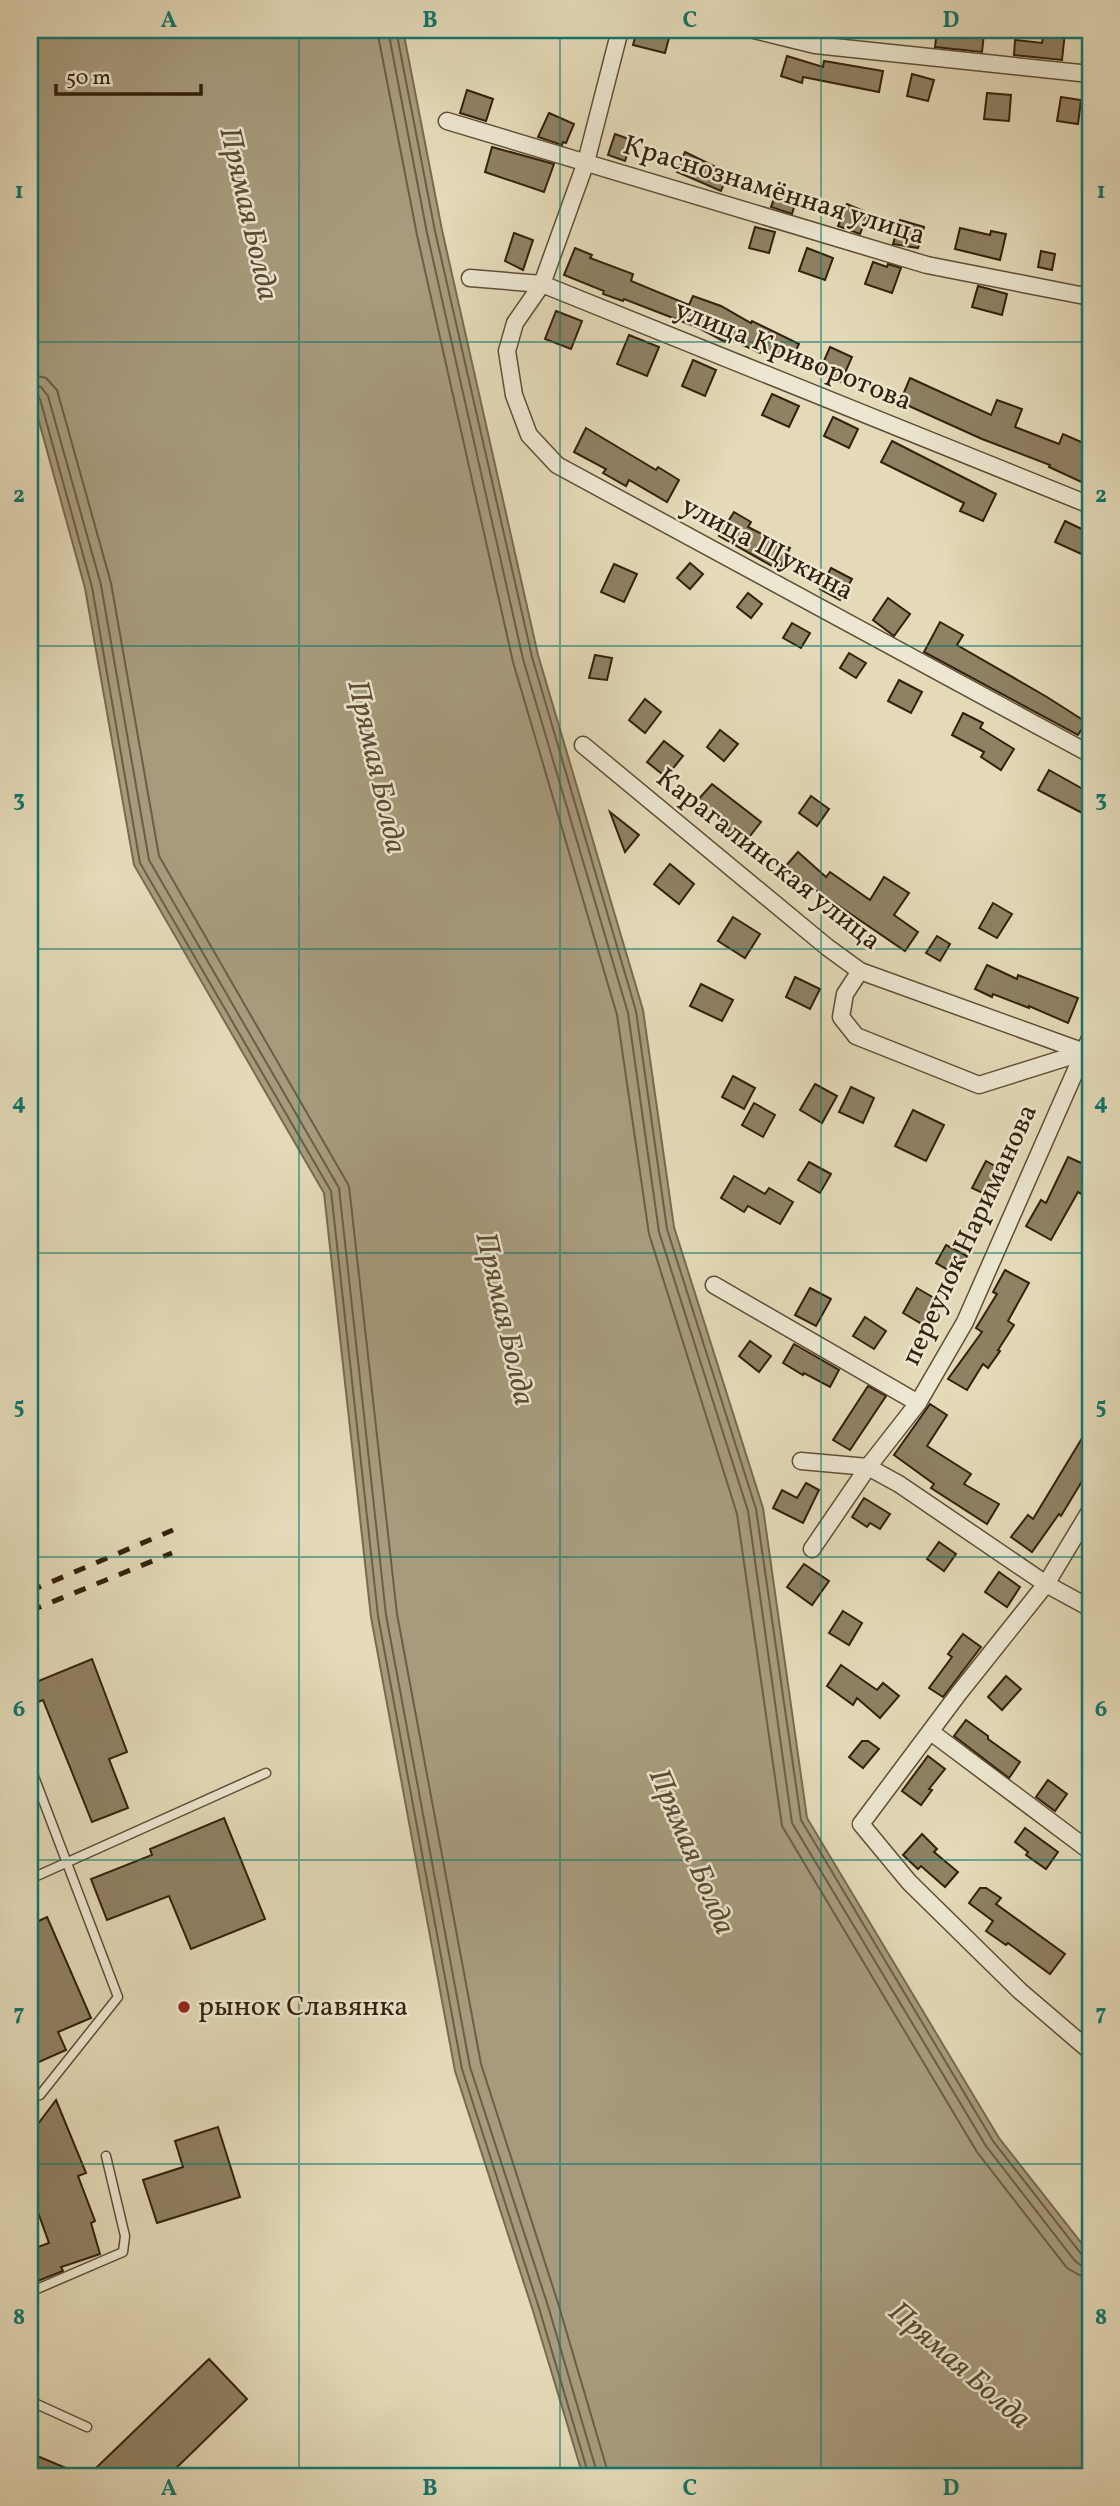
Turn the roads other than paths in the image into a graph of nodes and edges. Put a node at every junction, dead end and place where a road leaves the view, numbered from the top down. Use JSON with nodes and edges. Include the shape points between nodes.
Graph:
{"nodes":[{"id":1,"x":620,"y":30,"type":"edge"},
{"id":2,"x":754,"y":30,"type":"edge"},
{"id":3,"x":1090,"y":74,"type":"edge"},
{"id":4,"x":447,"y":121,"type":"dead end"},
{"id":5,"x":586,"y":162,"type":"junction"},
{"id":6,"x":470,"y":278,"type":"dead end"},
{"id":7,"x":542,"y":284,"type":"junction"},
{"id":8,"x":1090,"y":297,"type":"edge"},
{"id":9,"x":1090,"y":505,"type":"edge"},
{"id":10,"x":583,"y":745,"type":"dead end"},
{"id":11,"x":1090,"y":754,"type":"edge"},
{"id":12,"x":860,"y":971,"type":"junction"},
{"id":13,"x":1088,"y":1048,"type":"edge"},
{"id":14,"x":714,"y":1285,"type":"dead end"},
{"id":15,"x":918,"y":1403,"type":"junction"},
{"id":16,"x":801,"y":1461,"type":"dead end"},
{"id":17,"x":868,"y":1467,"type":"junction"},
{"id":18,"x":1090,"y":1511,"type":"edge"},
{"id":19,"x":812,"y":1549,"type":"dead end"},
{"id":20,"x":1046,"y":1584,"type":"junction"},
{"id":21,"x":1090,"y":1608,"type":"edge"},
{"id":22,"x":931,"y":1732,"type":"junction"},
{"id":23,"x":30,"y":1766,"type":"edge"},
{"id":24,"x":266,"y":1773,"type":"dead end"},
{"id":25,"x":1090,"y":1851,"type":"edge"},
{"id":26,"x":67,"y":1863,"type":"junction"},
{"id":27,"x":30,"y":1879,"type":"edge"},
{"id":28,"x":1090,"y":2051,"type":"edge"},
{"id":29,"x":30,"y":2099,"type":"edge"},
{"id":30,"x":106,"y":2156,"type":"dead end"},
{"id":31,"x":30,"y":2292,"type":"edge"},
{"id":32,"x":30,"y":2401,"type":"edge"},
{"id":33,"x":87,"y":2427,"type":"dead end"}],
"edges":[{"from":1,"to":5,"type":"street"},
{"from":2,"to":3,"type":"street","via":[[814,45]]},
{"from":4,"to":5,"type":"street","name":"Краснознамённая улица"},
{"from":5,"to":7,"type":"street"},
{"from":5,"to":8,"type":"street","name":"Краснознамённая улица","via":[[928,265]]},
{"from":6,"to":7,"type":"street","name":"улица Криворотова"},
{"from":7,"to":9,"type":"street","name":"улица Криворотова"},
{"from":7,"to":11,"type":"street","name":"улица Щукина","via":[[515,323],[508,351],[514,396],[529,435],[557,465]]},
{"from":10,"to":12,"type":"street","name":"Карагалинская улица"},
{"from":12,"to":13,"type":"street","name":"Карагалинская улица"},
{"from":12,"to":13,"type":"street","via":[[845,994],[841,1017],[856,1036],[979,1085]]},
{"from":13,"to":15,"type":"street","name":"переулок Нариманова","via":[[965,1322]]},
{"from":14,"to":15,"type":"street"},
{"from":15,"to":17,"type":"street","name":"переулок Нариманова"},
{"from":16,"to":17,"type":"street"},
{"from":17,"to":19,"type":"street","name":"переулок Нариманова"},
{"from":17,"to":20,"type":"street"},
{"from":18,"to":20,"type":"street"},
{"from":20,"to":21,"type":"street"},
{"from":20,"to":22,"type":"street"},
{"from":22,"to":25,"type":"street"},
{"from":22,"to":28,"type":"street","via":[[862,1825],[909,1882],[1020,1991]]},
{"from":23,"to":26,"type":"lane"},
{"from":24,"to":26,"type":"lane"},
{"from":26,"to":27,"type":"lane"},
{"from":26,"to":29,"type":"lane","via":[[118,1997],[40,2095]]},
{"from":30,"to":31,"type":"lane","via":[[125,2236],[123,2252]]},
{"from":32,"to":33,"type":"lane"}]}
